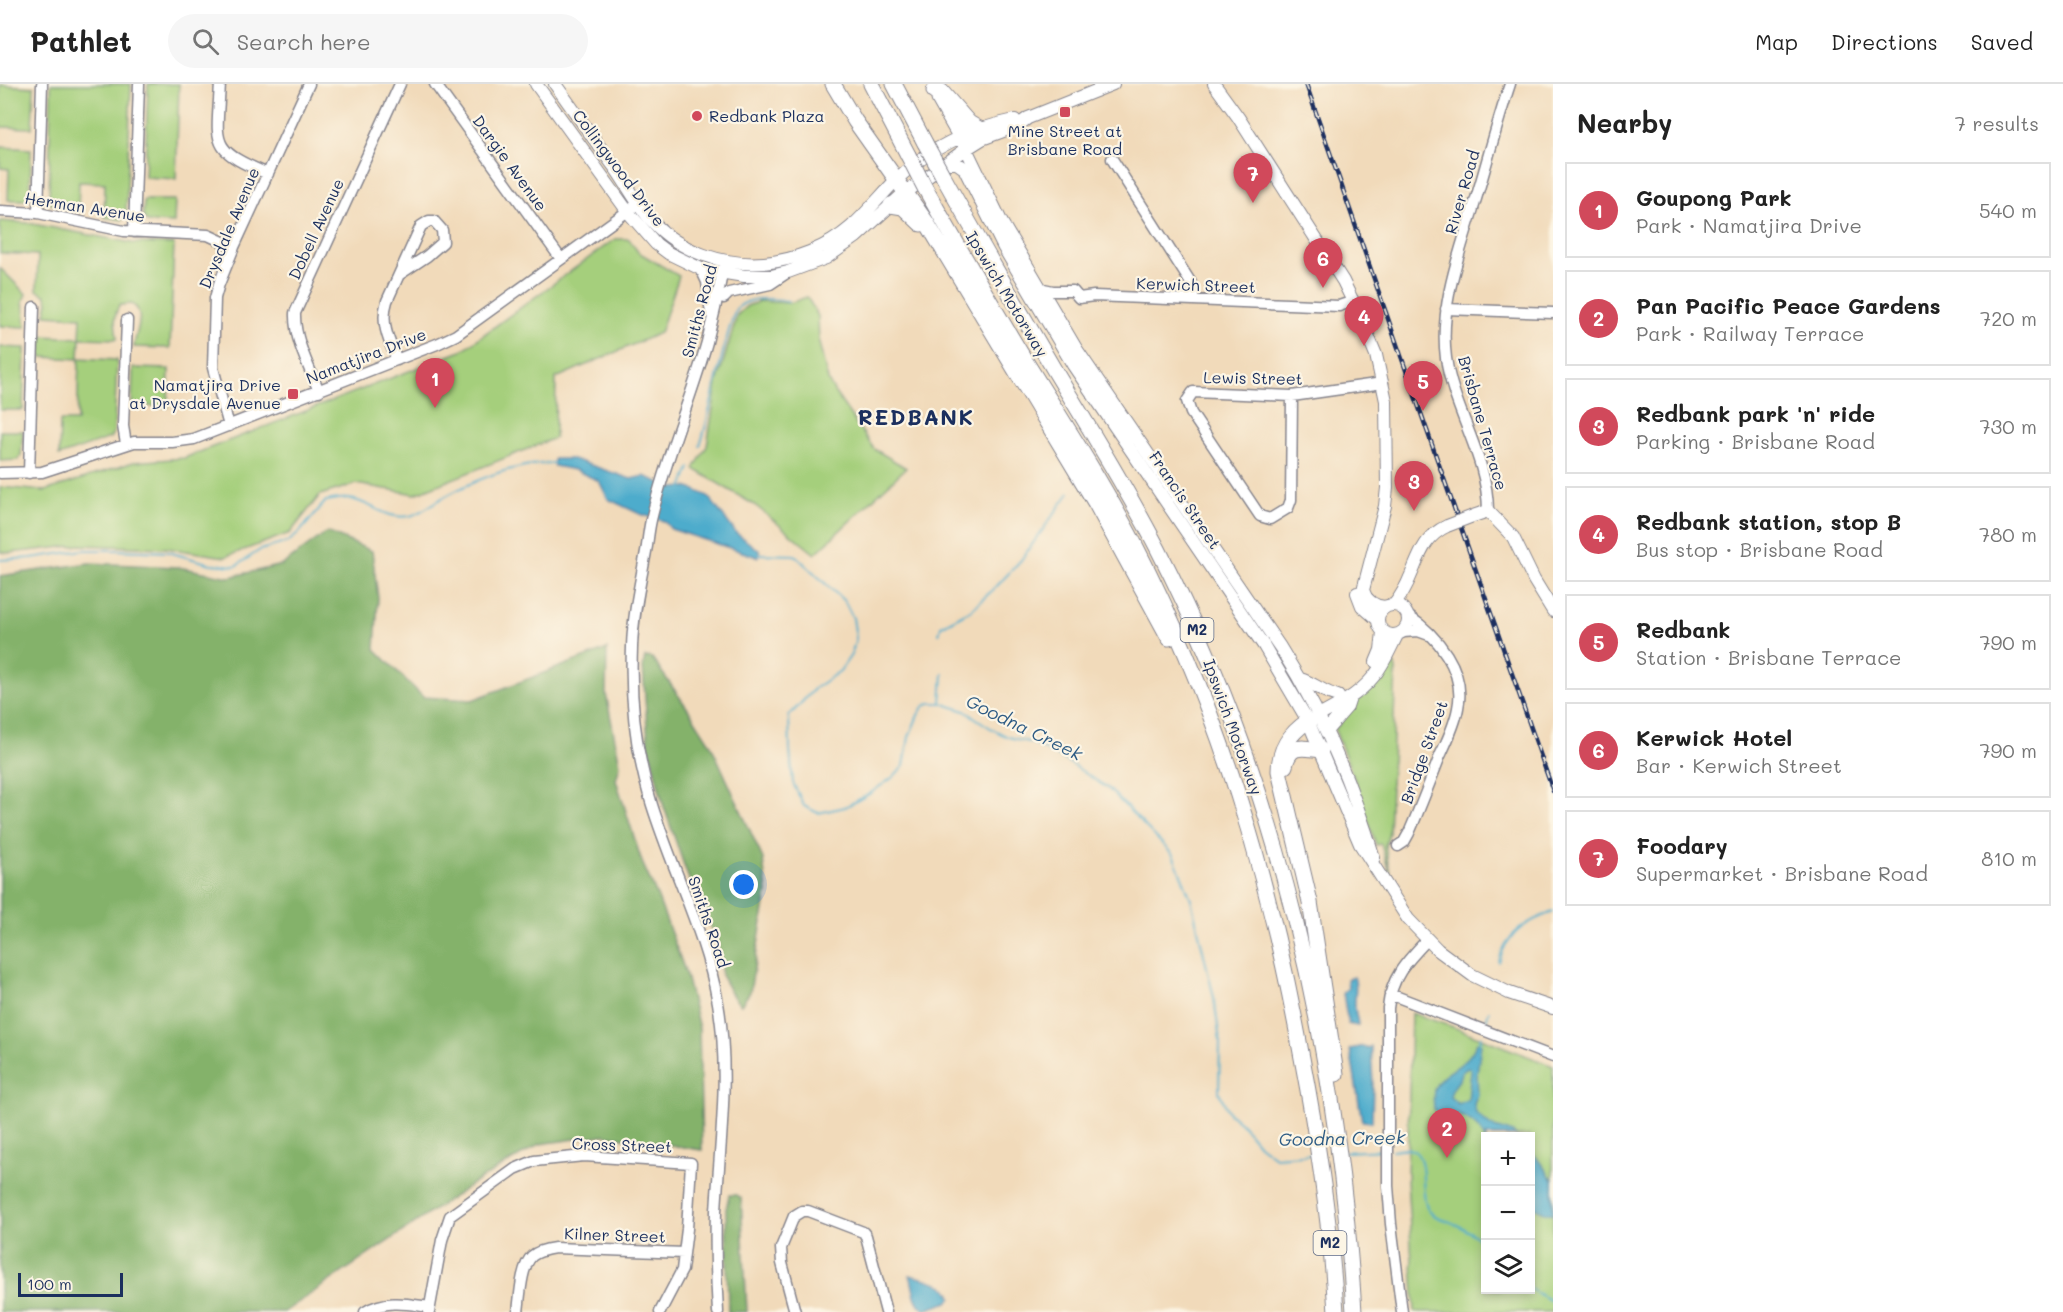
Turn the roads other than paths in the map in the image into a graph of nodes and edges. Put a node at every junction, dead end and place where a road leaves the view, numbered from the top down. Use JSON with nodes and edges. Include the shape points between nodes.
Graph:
{"nodes":[{"id":1,"x":42,"y":84,"type":"edge"},
{"id":2,"x":139,"y":84,"type":"edge"},
{"id":3,"x":220,"y":84,"type":"edge"},
{"id":4,"x":309,"y":84,"type":"edge"},
{"id":5,"x":400,"y":84,"type":"edge"},
{"id":6,"x":435,"y":84,"type":"edge"},
{"id":7,"x":536,"y":84,"type":"edge"},
{"id":8,"x":555,"y":84,"type":"edge"},
{"id":9,"x":833,"y":84,"type":"edge"},
{"id":10,"x":871,"y":84,"type":"edge"},
{"id":11,"x":894,"y":84,"type":"edge"},
{"id":12,"x":1113,"y":84,"type":"edge"},
{"id":13,"x":1214,"y":84,"type":"edge"},
{"id":14,"x":1220,"y":84,"type":"edge"},
{"id":15,"x":1510,"y":84,"type":"edge"},
{"id":16,"x":931,"y":88,"type":"edge"},
{"id":17,"x":1238,"y":117,"type":"junction"},
{"id":18,"x":1028,"y":118,"type":"junction"},
{"id":19,"x":980,"y":129,"type":"junction"},
{"id":20,"x":963,"y":143,"type":"junction"},
{"id":21,"x":1112,"y":159,"type":"dead end"},
{"id":22,"x":945,"y":170,"type":"junction"},
{"id":23,"x":268,"y":174,"type":"junction"},
{"id":24,"x":902,"y":185,"type":"junction"},
{"id":25,"x":639,"y":203,"type":"junction"},
{"id":26,"x":891,"y":205,"type":"junction"},
{"id":27,"x":0,"y":211,"type":"edge"},
{"id":28,"x":628,"y":212,"type":"junction"},
{"id":29,"x":38,"y":213,"type":"junction"},
{"id":30,"x":134,"y":232,"type":"junction"},
{"id":31,"x":935,"y":235,"type":"junction"},
{"id":32,"x":234,"y":247,"type":"junction"},
{"id":33,"x":561,"y":259,"type":"junction"},
{"id":34,"x":728,"y":261,"type":"junction"},
{"id":35,"x":701,"y":269,"type":"junction"},
{"id":36,"x":788,"y":272,"type":"junction"},
{"id":37,"x":400,"y":274,"type":"junction"},
{"id":38,"x":725,"y":274,"type":"junction"},
{"id":39,"x":1039,"y":288,"type":"junction"},
{"id":40,"x":724,"y":298,"type":"junction"},
{"id":41,"x":1194,"y":300,"type":"junction"},
{"id":42,"x":1354,"y":301,"type":"junction"},
{"id":43,"x":34,"y":307,"type":"dead end"},
{"id":44,"x":1446,"y":309,"type":"junction"},
{"id":45,"x":1553,"y":313,"type":"edge"},
{"id":46,"x":127,"y":320,"type":"dead end"},
{"id":47,"x":712,"y":323,"type":"junction"},
{"id":48,"x":397,"y":360,"type":"junction"},
{"id":49,"x":1383,"y":383,"type":"junction"},
{"id":50,"x":319,"y":391,"type":"junction"},
{"id":51,"x":1292,"y":396,"type":"junction"},
{"id":52,"x":229,"y":426,"type":"junction"},
{"id":53,"x":126,"y":444,"type":"junction"},
{"id":54,"x":0,"y":473,"type":"edge"},
{"id":55,"x":29,"y":473,"type":"junction"},
{"id":56,"x":666,"y":479,"type":"junction"},
{"id":57,"x":1488,"y":511,"type":"junction"},
{"id":58,"x":1373,"y":551,"type":"junction"},
{"id":59,"x":1398,"y":610,"type":"junction"},
{"id":60,"x":1553,"y":611,"type":"edge"},
{"id":61,"x":1380,"y":626,"type":"junction"},
{"id":62,"x":1400,"y":634,"type":"junction"},
{"id":63,"x":1430,"y":635,"type":"junction"},
{"id":64,"x":1192,"y":666,"type":"junction"},
{"id":65,"x":1300,"y":679,"type":"junction"},
{"id":66,"x":1344,"y":697,"type":"junction"},
{"id":67,"x":1314,"y":715,"type":"junction"},
{"id":68,"x":1326,"y":730,"type":"junction"},
{"id":69,"x":1321,"y":750,"type":"junction"},
{"id":70,"x":1288,"y":805,"type":"junction"},
{"id":71,"x":1398,"y":846,"type":"dead end"},
{"id":72,"x":1378,"y":872,"type":"junction"},
{"id":73,"x":1427,"y":940,"type":"junction"},
{"id":74,"x":1390,"y":994,"type":"junction"},
{"id":75,"x":1553,"y":1008,"type":"edge"},
{"id":76,"x":1553,"y":1057,"type":"edge"},
{"id":77,"x":1339,"y":1130,"type":"junction"},
{"id":78,"x":684,"y":1253,"type":"junction"},
{"id":79,"x":430,"y":1310,"type":"edge"},
{"id":80,"x":365,"y":1312,"type":"edge"},
{"id":81,"x":518,"y":1312,"type":"edge"},
{"id":82,"x":660,"y":1312,"type":"edge"},
{"id":83,"x":718,"y":1312,"type":"edge"},
{"id":84,"x":795,"y":1312,"type":"edge"},
{"id":85,"x":886,"y":1312,"type":"edge"},
{"id":86,"x":1336,"y":1312,"type":"edge"},
{"id":87,"x":1354,"y":1312,"type":"edge"},
{"id":88,"x":1402,"y":1312,"type":"edge"}],
"edges":[{"from":1,"to":29,"type":"street"},
{"from":2,"to":30,"type":"street"},
{"from":3,"to":23,"type":"street","via":[[218,129],[222,146],[236,160]]},
{"from":4,"to":23,"type":"street","name":"Drysdale Avenue"},
{"from":5,"to":50,"type":"street","name":"Dobell Avenue","via":[[295,313],[298,336]]},
{"from":6,"to":33,"type":"street","name":"Dargie Avenue"},
{"from":7,"to":28,"type":"main road","name":"Collingwood Drive"},
{"from":8,"to":25,"type":"main road","name":"Collingwood Drive"},
{"from":9,"to":24,"type":"highway"},
{"from":10,"to":64,"type":"highway","name":"Ipswich Motorway","number":"M2","bridge":true,"via":[[977,281],[1118,514]]},
{"from":11,"to":22,"type":"highway","name":"Ipswich Motorway","number":"M2","bridge":true,"via":[[925,143]]},
{"from":12,"to":18,"type":"main road"},
{"from":13,"to":17,"type":"main road"},
{"from":14,"to":17,"type":"main road"},
{"from":15,"to":44,"type":"street","name":"River Road"},
{"from":16,"to":19,"type":"highway","via":[[940,91],[969,123]]},
{"from":16,"to":20,"type":"highway"},
{"from":17,"to":42,"type":"main road"},
{"from":18,"to":19,"type":"main road"},
{"from":18,"to":20,"type":"main road","via":[[1017,126]]},
{"from":19,"to":20,"type":"main road"},
{"from":20,"to":22,"type":"main road"},
{"from":20,"to":24,"type":"main road","via":[[928,154]]},
{"from":20,"to":39,"type":"main road","name":"Francis Street"},
{"from":21,"to":41,"type":"street","via":[[1191,284]]},
{"from":22,"to":24,"type":"main road"},
{"from":22,"to":67,"type":"main road","name":"Francis Street","via":[[957,163],[964,168],[1004,248],[1073,365]]},
{"from":22,"to":77,"type":"highway","name":"Ipswich Motorway","number":"M2","via":[[994,268],[1143,521],[1216,675],[1248,759],[1287,889]]},
{"from":23,"to":32,"type":"street","name":"Drysdale Avenue"},
{"from":24,"to":26,"type":"main road","name":"Collingwood Drive"},
{"from":24,"to":31,"type":"highway"},
{"from":24,"to":34,"type":"main road","name":"Collingwood Drive","via":[[820,247],[772,262]]},
{"from":25,"to":28,"type":"street","name":"Namatjira Drive"},
{"from":25,"to":34,"type":"main road","name":"Collingwood Drive","via":[[673,239]]},
{"from":26,"to":31,"type":"highway","via":[[903,207]]},
{"from":26,"to":36,"type":"main road","name":"Collingwood Drive","via":[[835,253]]},
{"from":27,"to":29,"type":"street","name":"Herman Avenue"},
{"from":28,"to":33,"type":"street","name":"Namatjira Drive"},
{"from":28,"to":35,"type":"main road","name":"Collingwood Drive","via":[[656,244]]},
{"from":29,"to":30,"type":"street","name":"Herman Avenue"},
{"from":30,"to":32,"type":"street","name":"Herman Avenue","via":[[208,235]]},
{"from":31,"to":64,"type":"highway","via":[[1096,504],[1177,653]]},
{"from":32,"to":52,"type":"street","name":"Drysdale Avenue","via":[[215,298],[212,357]]},
{"from":33,"to":48,"type":"street","name":"Namatjira Drive","via":[[456,334]]},
{"from":34,"to":38,"type":"street","name":"Smiths Road"},
{"from":35,"to":38,"type":"main road","name":"Collingwood Drive"},
{"from":35,"to":47,"type":"street","via":[[707,282]]},
{"from":36,"to":38,"type":"main road","name":"Collingwood Drive","via":[[761,276]]},
{"from":36,"to":40,"type":"street","via":[[770,284],[729,293]]},
{"from":37,"to":37,"type":"street","via":[[421,226],[434,221],[442,230],[443,242]]},
{"from":37,"to":48,"type":"street","via":[[384,315]]},
{"from":38,"to":40,"type":"street","name":"Smiths Road"},
{"from":38,"to":47,"type":"street","name":"Smiths Road"},
{"from":39,"to":41,"type":"street","name":"Kerwich Street","via":[[1073,291],[1080,298]]},
{"from":39,"to":65,"type":"main road","name":"Francis Street","via":[[1102,388]]},
{"from":40,"to":56,"type":"street","name":"Smiths Road","via":[[711,352]]},
{"from":41,"to":42,"type":"street","name":"Kerwich Street","via":[[1339,306]]},
{"from":42,"to":49,"type":"main road"},
{"from":43,"to":55,"type":"street"},
{"from":44,"to":45,"type":"street"},
{"from":44,"to":57,"type":"street","name":"Brisbane Terrace","via":[[1444,344],[1448,373],[1480,465]]},
{"from":46,"to":53,"type":"street","via":[[123,426]]},
{"from":47,"to":56,"type":"street","name":"Smiths Road"},
{"from":48,"to":50,"type":"street","name":"Namatjira Drive"},
{"from":49,"to":51,"type":"street","name":"Lewis Street"},
{"from":49,"to":58,"type":"main road","via":[[1387,488]]},
{"from":50,"to":52,"type":"street","name":"Namatjira Drive"},
{"from":51,"to":51,"type":"street","name":"Lewis Street","via":[[1193,392],[1187,401],[1191,413],[1260,516],[1270,519],[1288,508],[1291,500]]},
{"from":52,"to":53,"type":"street","name":"Namatjira Drive","via":[[187,441]]},
{"from":53,"to":55,"type":"street","name":"Namatjira Drive","via":[[52,470]]},
{"from":54,"to":55,"type":"street","name":"Namatjira Drive"},
{"from":56,"to":83,"type":"street","name":"Smiths Road","via":[[646,547],[637,597],[632,687],[643,771],[705,948],[718,1004],[724,1112],[715,1247]]},
{"from":57,"to":59,"type":"main road","name":"Brisbane Terrace","bridge":true,"via":[[1447,525],[1427,540]]},
{"from":57,"to":60,"type":"main road","name":"Brisbane Terrace","via":[[1513,537]]},
{"from":58,"to":59,"type":"main road","via":[[1364,594],[1374,605]]},
{"from":58,"to":61,"type":"main road","via":[[1357,580],[1356,593]]},
{"from":59,"to":61,"type":"main road","via":[[1379,615]]},
{"from":59,"to":62,"type":"main road","via":[[1408,625]]},
{"from":59,"to":63,"type":"street","name":"Bridge Street"},
{"from":61,"to":62,"type":"main road","via":[[1387,635]]},
{"from":61,"to":66,"type":"main road","via":[[1381,650],[1373,667]]},
{"from":62,"to":63,"type":"street","via":[[1418,631]]},
{"from":62,"to":66,"type":"main road","via":[[1374,677]]},
{"from":63,"to":71,"type":"street","name":"Bridge Street","via":[[1455,673],[1460,694],[1458,708],[1409,833]]},
{"from":64,"to":86,"type":"highway","name":"Ipswich Motorway","number":"M2","via":[[1226,755],[1261,870],[1293,1011],[1321,1173]]},
{"from":65,"to":66,"type":"main road"},
{"from":65,"to":67,"type":"main road","name":"Francis Street"},
{"from":66,"to":67,"type":"main road"},
{"from":66,"to":68,"type":"main road","via":[[1347,707]]},
{"from":67,"to":68,"type":"main road","name":"Francis Street"},
{"from":67,"to":69,"type":"main road","name":"Francis Street"},
{"from":67,"to":70,"type":"highway","via":[[1291,735],[1280,755],[1280,777]]},
{"from":68,"to":72,"type":"main road","name":"Francis Street"},
{"from":69,"to":70,"type":"highway","via":[[1301,747],[1289,754],[1284,771]]},
{"from":69,"to":72,"type":"main road","name":"Francis Street","via":[[1352,830]]},
{"from":70,"to":77,"type":"highway","via":[[1313,921]]},
{"from":72,"to":73,"type":"main road","name":"Francis Street","via":[[1397,904]]},
{"from":73,"to":74,"type":"street","via":[[1401,967]]},
{"from":73,"to":75,"type":"main road","name":"Francis Street","via":[[1479,979]]},
{"from":74,"to":76,"type":"street"},
{"from":74,"to":88,"type":"street","via":[[1388,1166]]},
{"from":77,"to":87,"type":"highway","name":"Ipswich Motorway","number":"M2"},
{"from":78,"to":79,"type":"street","name":"Cross Street","via":[[691,1163],[584,1156],[534,1161],[515,1169],[450,1216]]},
{"from":78,"to":81,"type":"street","name":"Kilner Street","via":[[546,1250],[532,1256],[525,1266]]},
{"from":78,"to":82,"type":"street","via":[[682,1270]]},
{"from":79,"to":80,"type":"street","via":[[399,1303]]},
{"from":84,"to":85,"type":"street","via":[[781,1248],[794,1216],[808,1211],[863,1232]]}]}
